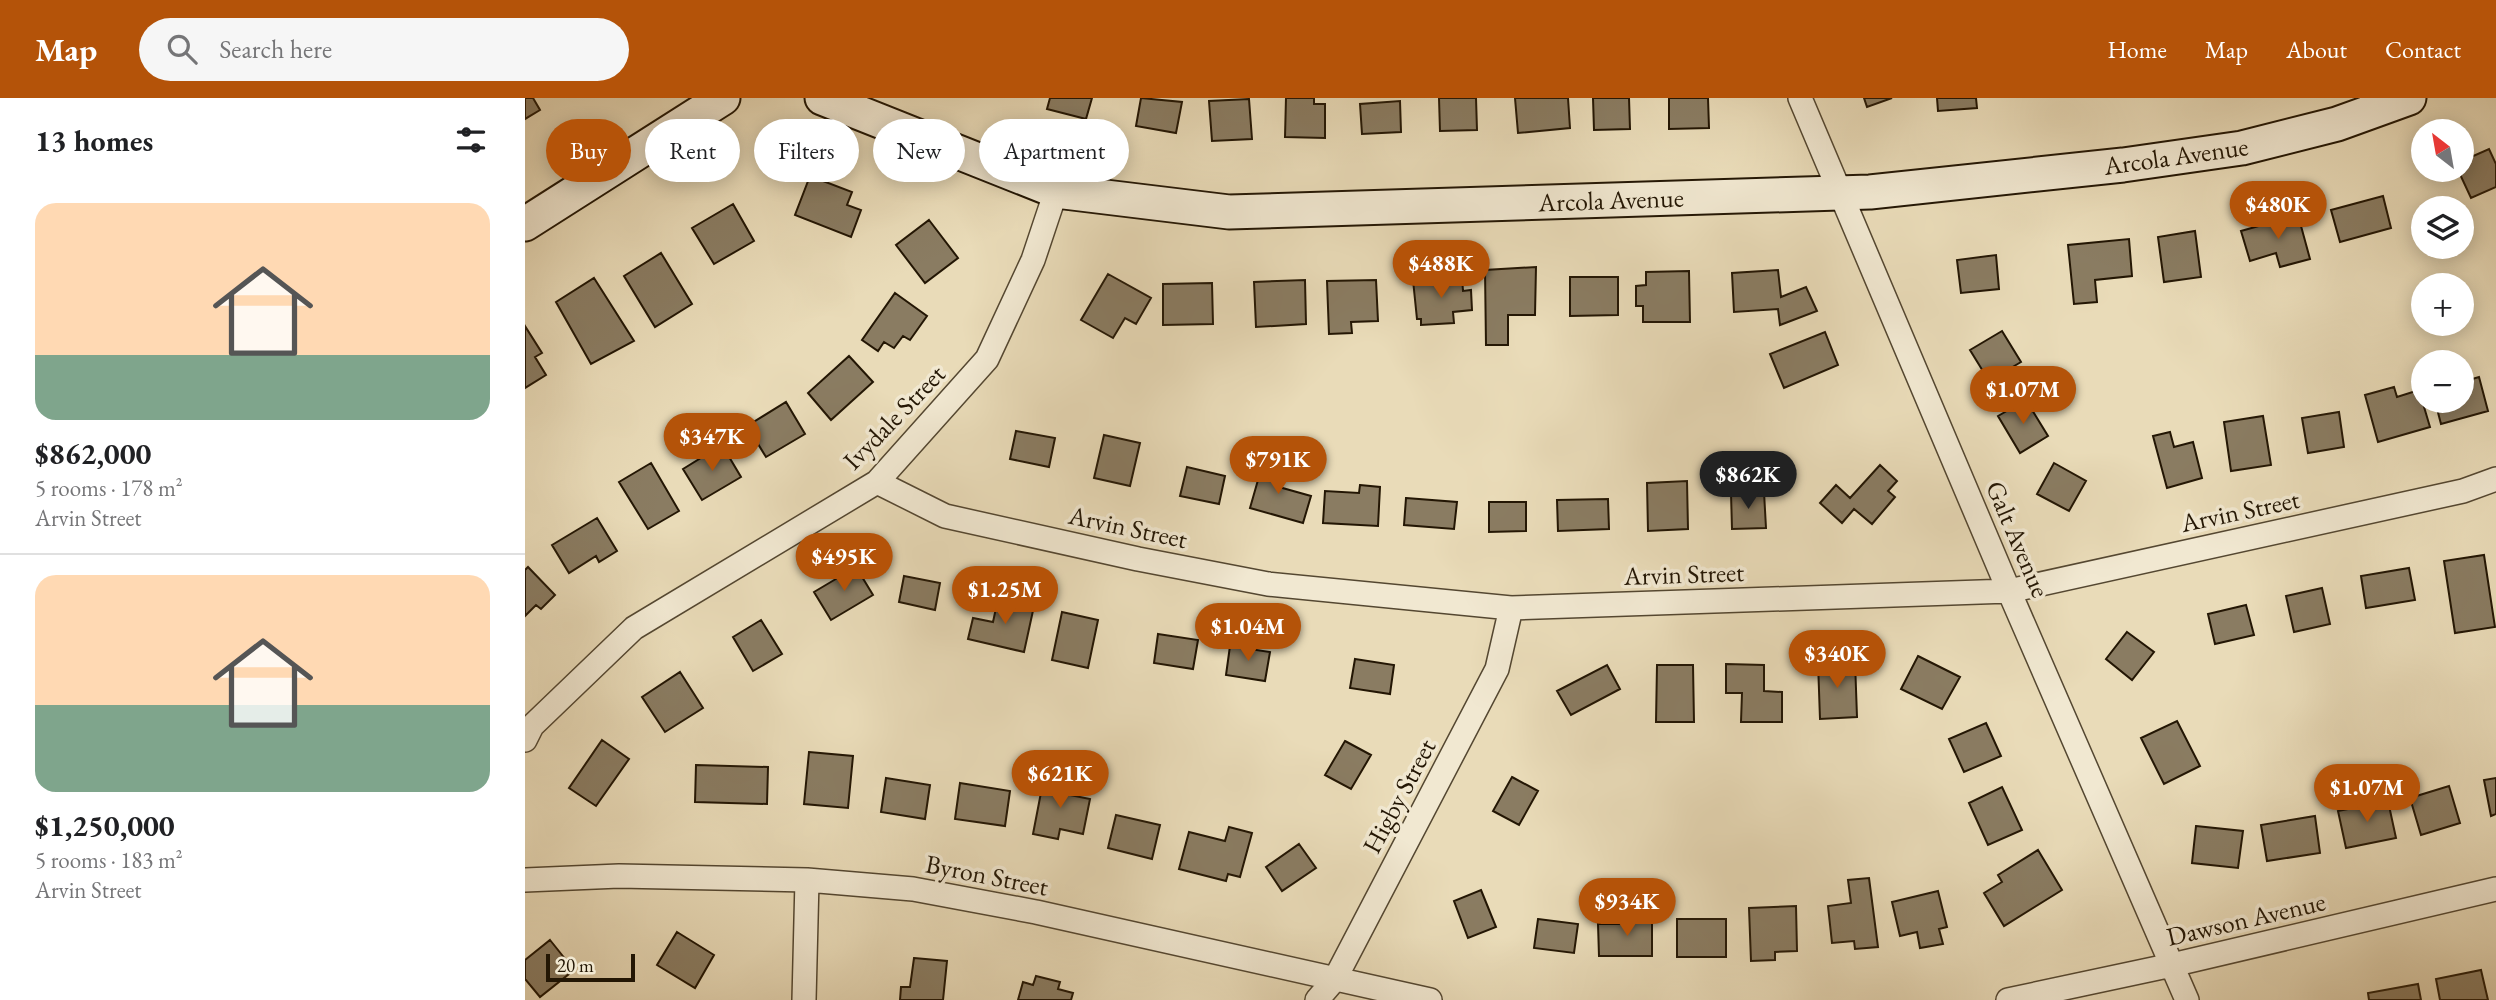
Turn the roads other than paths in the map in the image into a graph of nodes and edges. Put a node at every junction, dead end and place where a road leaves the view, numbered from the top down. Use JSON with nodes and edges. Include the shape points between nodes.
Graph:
{"nodes":[{"id":1,"x":723,"y":98,"type":"edge"},
{"id":2,"x":822,"y":98,"type":"edge"},
{"id":3,"x":1800,"y":98,"type":"edge"},
{"id":4,"x":2409,"y":98,"type":"edge"},
{"id":5,"x":1056,"y":191,"type":"junction"},
{"id":6,"x":1841,"y":194,"type":"junction"},
{"id":7,"x":525,"y":224,"type":"edge"},
{"id":8,"x":2496,"y":479,"type":"edge"},
{"id":9,"x":877,"y":482,"type":"junction"},
{"id":10,"x":2009,"y":591,"type":"junction"},
{"id":11,"x":1511,"y":608,"type":"junction"},
{"id":12,"x":525,"y":740,"type":"edge"},
{"id":13,"x":525,"y":880,"type":"edge"},
{"id":14,"x":807,"y":880,"type":"junction"},
{"id":15,"x":2496,"y":889,"type":"edge"},
{"id":16,"x":2172,"y":965,"type":"junction"},
{"id":17,"x":1335,"y":979,"type":"junction"},
{"id":18,"x":804,"y":1000,"type":"edge"},
{"id":19,"x":1317,"y":1000,"type":"edge"},
{"id":20,"x":1430,"y":1000,"type":"edge"},
{"id":21,"x":2008,"y":1000,"type":"edge"},
{"id":22,"x":2187,"y":1000,"type":"edge"}],
"edges":[{"from":1,"to":7,"type":"street"},
{"from":2,"to":5,"type":"street","name":"Arcola Avenue"},
{"from":3,"to":6,"type":"street","name":"Galt Avenue"},
{"from":4,"to":6,"type":"street","name":"Arcola Avenue","via":[[2337,124],[2242,148]]},
{"from":5,"to":6,"type":"street","name":"Arcola Avenue","via":[[1229,212]]},
{"from":5,"to":9,"type":"street","name":"Ivydale Street","via":[[1033,260],[987,359]]},
{"from":6,"to":10,"type":"street","name":"Galt Avenue"},
{"from":8,"to":10,"type":"street","name":"Arvin Street","via":[[2463,491]]},
{"from":9,"to":11,"type":"street","name":"Arvin Street","via":[[945,516],[1151,562],[1268,584]]},
{"from":9,"to":12,"type":"street","name":"Ivydale Street","via":[[634,628],[533,726]]},
{"from":10,"to":11,"type":"street","name":"Arvin Street"},
{"from":10,"to":16,"type":"street","name":"Galt Avenue"},
{"from":11,"to":17,"type":"street","name":"Higby Street","via":[[1497,669]]},
{"from":13,"to":14,"type":"street","name":"Byron Street","via":[[619,876]]},
{"from":14,"to":17,"type":"street","name":"Byron Street","via":[[913,889],[1022,909]]},
{"from":14,"to":18,"type":"street"},
{"from":15,"to":16,"type":"street","name":"Dawson Avenue"},
{"from":16,"to":21,"type":"street","name":"Dawson Avenue"},
{"from":16,"to":22,"type":"street","name":"Galt Avenue"},
{"from":17,"to":19,"type":"street","name":"Higby Street"},
{"from":17,"to":20,"type":"street","name":"Byron Street"}]}
